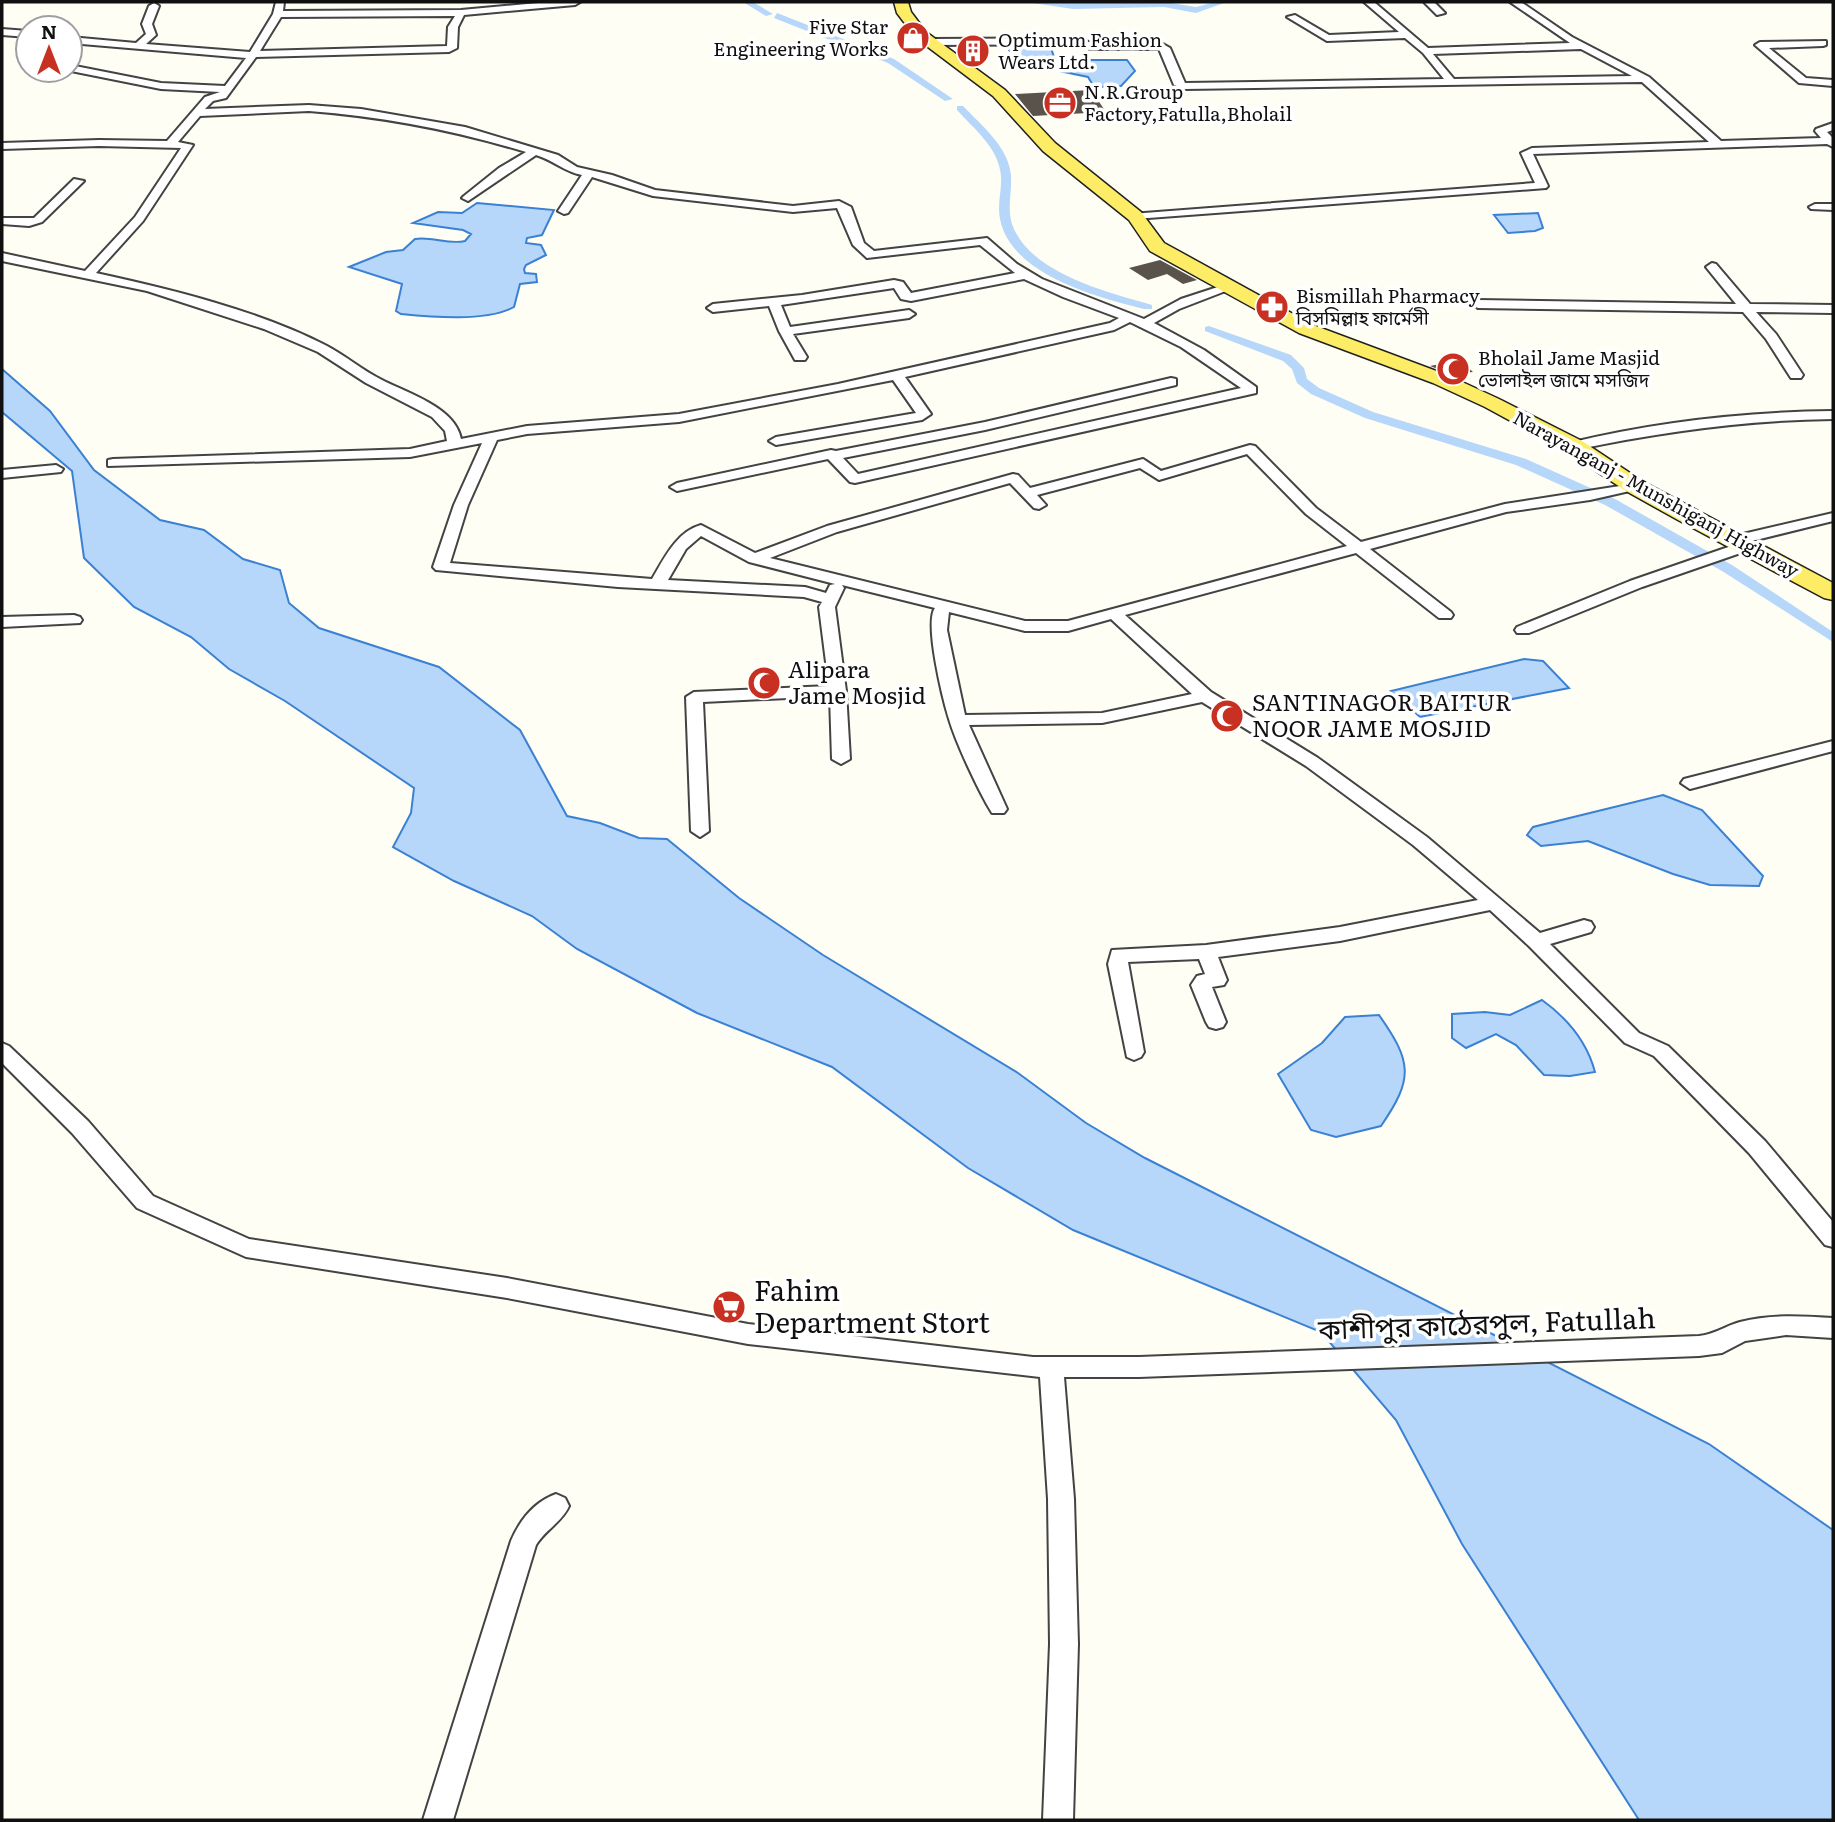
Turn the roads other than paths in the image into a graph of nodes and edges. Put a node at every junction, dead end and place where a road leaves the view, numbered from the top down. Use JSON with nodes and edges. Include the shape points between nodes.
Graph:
{"nodes":[{"id":1,"x":280,"y":2,"type":"edge"},
{"id":2,"x":575,"y":2,"type":"edge"},
{"id":3,"x":901,"y":2,"type":"edge"},
{"id":4,"x":1368,"y":2,"type":"edge"},
{"id":5,"x":1429,"y":2,"type":"edge"},
{"id":6,"x":1515,"y":2,"type":"edge"},
{"id":7,"x":154,"y":6,"type":"dead end"},
{"id":8,"x":461,"y":13,"type":"junction"},
{"id":9,"x":1440,"y":13,"type":"dead end"},
{"id":10,"x":278,"y":14,"type":"junction"},
{"id":11,"x":1292,"y":18,"type":"dead end"},
{"id":12,"x":1409,"y":35,"type":"junction"},
{"id":13,"x":84,"y":42,"type":"edge"},
{"id":14,"x":932,"y":42,"type":"junction"},
{"id":15,"x":98,"y":43,"type":"junction"},
{"id":16,"x":1823,"y":43,"type":"dead end"},
{"id":17,"x":138,"y":46,"type":"junction"},
{"id":18,"x":1582,"y":46,"type":"junction"},
{"id":19,"x":1426,"y":51,"type":"junction"},
{"id":20,"x":84,"y":52,"type":"edge"},
{"id":21,"x":254,"y":55,"type":"junction"},
{"id":22,"x":84,"y":71,"type":"edge"},
{"id":23,"x":1645,"y":79,"type":"junction"},
{"id":24,"x":1452,"y":83,"type":"junction"},
{"id":25,"x":1833,"y":83,"type":"edge"},
{"id":26,"x":228,"y":89,"type":"junction"},
{"id":27,"x":197,"y":113,"type":"junction"},
{"id":28,"x":1833,"y":125,"type":"edge"},
{"id":29,"x":1831,"y":143,"type":"edge"},
{"id":30,"x":171,"y":144,"type":"junction"},
{"id":31,"x":1718,"y":144,"type":"junction"},
{"id":32,"x":2,"y":145,"type":"edge"},
{"id":33,"x":536,"y":151,"type":"junction"},
{"id":34,"x":588,"y":174,"type":"junction"},
{"id":35,"x":78,"y":181,"type":"dead end"},
{"id":36,"x":468,"y":198,"type":"dead end"},
{"id":37,"x":1833,"y":206,"type":"edge"},
{"id":38,"x":1815,"y":207,"type":"dead end"},
{"id":39,"x":564,"y":211,"type":"dead end"},
{"id":40,"x":1136,"y":216,"type":"junction"},
{"id":41,"x":2,"y":221,"type":"edge"},
{"id":42,"x":2,"y":257,"type":"edge"},
{"id":43,"x":1712,"y":267,"type":"dead end"},
{"id":44,"x":89,"y":274,"type":"junction"},
{"id":45,"x":1026,"y":275,"type":"junction"},
{"id":46,"x":1230,"y":287,"type":"junction"},
{"id":47,"x":774,"y":302,"type":"junction"},
{"id":48,"x":1478,"y":303,"type":"dead end"},
{"id":49,"x":713,"y":308,"type":"dead end"},
{"id":50,"x":1750,"y":309,"type":"junction"},
{"id":51,"x":1833,"y":309,"type":"edge"},
{"id":52,"x":807,"y":313,"type":"junction"},
{"id":53,"x":909,"y":314,"type":"dead end"},
{"id":54,"x":1129,"y":318,"type":"junction"},
{"id":55,"x":1144,"y":324,"type":"junction"},
{"id":56,"x":785,"y":331,"type":"junction"},
{"id":57,"x":800,"y":357,"type":"dead end"},
{"id":58,"x":897,"y":375,"type":"junction"},
{"id":59,"x":1796,"y":375,"type":"dead end"},
{"id":60,"x":1171,"y":382,"type":"dead end"},
{"id":61,"x":1833,"y":415,"type":"edge"},
{"id":62,"x":491,"y":438,"type":"junction"},
{"id":63,"x":776,"y":441,"type":"dead end"},
{"id":64,"x":456,"y":446,"type":"junction"},
{"id":65,"x":1574,"y":446,"type":"junction"},
{"id":66,"x":834,"y":457,"type":"junction"},
{"id":67,"x":113,"y":463,"type":"dead end"},
{"id":68,"x":56,"y":469,"type":"dead end"},
{"id":69,"x":2,"y":474,"type":"edge"},
{"id":70,"x":1634,"y":486,"type":"junction"},
{"id":71,"x":677,"y":487,"type":"dead end"},
{"id":72,"x":1027,"y":493,"type":"junction"},
{"id":73,"x":1039,"y":505,"type":"dead end"},
{"id":74,"x":1833,"y":517,"type":"edge"},
{"id":75,"x":1741,"y":543,"type":"junction"},
{"id":76,"x":1361,"y":549,"type":"junction"},
{"id":77,"x":1715,"y":557,"type":"joint"},
{"id":78,"x":754,"y":559,"type":"junction"},
{"id":79,"x":1686,"y":566,"type":"joint"},
{"id":80,"x":840,"y":581,"type":"junction"},
{"id":81,"x":658,"y":583,"type":"junction"},
{"id":82,"x":1833,"y":593,"type":"edge"},
{"id":83,"x":829,"y":599,"type":"junction"},
{"id":84,"x":944,"y":606,"type":"junction"},
{"id":85,"x":1113,"y":613,"type":"junction"},
{"id":86,"x":1446,"y":615,"type":"dead end"},
{"id":87,"x":74,"y":620,"type":"dead end"},
{"id":88,"x":2,"y":622,"type":"edge"},
{"id":89,"x":1523,"y":630,"type":"dead end"},
{"id":90,"x":838,"y":691,"type":"junction"},
{"id":91,"x":1205,"y":696,"type":"junction"},
{"id":92,"x":958,"y":720,"type":"junction"},
{"id":93,"x":1833,"y":746,"type":"edge"},
{"id":94,"x":841,"y":758,"type":"dead end"},
{"id":95,"x":1690,"y":783,"type":"dead end"},
{"id":96,"x":998,"y":809,"type":"dead end"},
{"id":97,"x":700,"y":831,"type":"dead end"},
{"id":98,"x":1494,"y":904,"type":"junction"},
{"id":99,"x":1584,"y":927,"type":"dead end"},
{"id":100,"x":1536,"y":941,"type":"junction"},
{"id":101,"x":1206,"y":952,"type":"junction"},
{"id":102,"x":1216,"y":1023,"type":"dead end"},
{"id":103,"x":2,"y":1051,"type":"edge"},
{"id":104,"x":1134,"y":1052,"type":"dead end"},
{"id":105,"x":1833,"y":1238,"type":"edge"},
{"id":106,"x":1833,"y":1328,"type":"edge"},
{"id":107,"x":1051,"y":1367,"type":"junction"},
{"id":108,"x":556,"y":1506,"type":"dead end"},
{"id":109,"x":438,"y":1820,"type":"edge"},
{"id":110,"x":1058,"y":1820,"type":"edge"}],
"edges":[{"from":1,"to":10,"type":"street"},
{"from":2,"to":8,"type":"street"},
{"from":3,"to":14,"type":"main road","name":"Narayanganj - Munshiganj Highway","via":[[911,24]]},
{"from":4,"to":12,"type":"street"},
{"from":5,"to":9,"type":"street"},
{"from":6,"to":18,"type":"street"},
{"from":7,"to":17,"type":"street","via":[[147,24],[151,35]]},
{"from":8,"to":10,"type":"street"},
{"from":8,"to":21,"type":"street","via":[[453,27],[451,49]]},
{"from":10,"to":21,"type":"street"},
{"from":11,"to":12,"type":"street","via":[[1327,38]]},
{"from":12,"to":19,"type":"street"},
{"from":13,"to":15,"type":"street"},
{"from":14,"to":24,"type":"street","via":[[1161,46],[1181,86]]},
{"from":14,"to":40,"type":"main road","name":"Narayanganj - Munshiganj Highway","via":[[999,93],[1049,148]]},
{"from":15,"to":17,"type":"street"},
{"from":15,"to":20,"type":"street"},
{"from":16,"to":25,"type":"street","via":[[1760,45],[1803,81]]},
{"from":17,"to":21,"type":"street"},
{"from":18,"to":19,"type":"street"},
{"from":18,"to":23,"type":"street"},
{"from":19,"to":24,"type":"street"},
{"from":21,"to":26,"type":"street"},
{"from":22,"to":26,"type":"street","via":[[160,86]]},
{"from":23,"to":24,"type":"street"},
{"from":23,"to":31,"type":"street"},
{"from":26,"to":27,"type":"street","via":[[209,99]]},
{"from":27,"to":30,"type":"street"},
{"from":27,"to":33,"type":"street","via":[[309,108],[361,112],[461,129]]},
{"from":28,"to":29,"type":"street","via":[[1820,131]]},
{"from":29,"to":31,"type":"street"},
{"from":30,"to":32,"type":"street"},
{"from":30,"to":44,"type":"street","via":[[188,148],[139,219]]},
{"from":31,"to":40,"type":"street","via":[[1528,151],[1543,184],[1538,187]]},
{"from":33,"to":34,"type":"street"},
{"from":33,"to":36,"type":"street"},
{"from":34,"to":39,"type":"street"},
{"from":34,"to":45,"type":"street","via":[[653,193],[731,203],[793,209],[839,204],[845,207],[859,245],[871,255],[983,241]]},
{"from":35,"to":41,"type":"street","via":[[38,219]]},
{"from":37,"to":38,"type":"street"},
{"from":40,"to":46,"type":"main road","name":"Narayanganj - Munshiganj Highway","via":[[1157,247]]},
{"from":42,"to":44,"type":"street"},
{"from":43,"to":50,"type":"street"},
{"from":44,"to":64,"type":"street","via":[[150,288],[323,349],[370,380],[437,414],[452,430]]},
{"from":45,"to":52,"type":"street","via":[[911,297],[894,284]]},
{"from":45,"to":54,"type":"street","via":[[1067,296]]},
{"from":46,"to":55,"type":"street","via":[[1185,301]]},
{"from":46,"to":65,"type":"main road","name":"Narayanganj - Munshiganj Highway","via":[[1306,329],[1440,379]]},
{"from":47,"to":49,"type":"street"},
{"from":47,"to":52,"type":"street"},
{"from":47,"to":56,"type":"street"},
{"from":48,"to":50,"type":"street"},
{"from":50,"to":51,"type":"street"},
{"from":50,"to":59,"type":"street"},
{"from":52,"to":53,"type":"street"},
{"from":52,"to":56,"type":"street"},
{"from":54,"to":55,"type":"street"},
{"from":54,"to":58,"type":"street","via":[[1026,348]]},
{"from":55,"to":66,"type":"street","via":[[1219,363],[1251,390],[855,479]]},
{"from":56,"to":57,"type":"street"},
{"from":58,"to":62,"type":"street","via":[[679,418],[527,430]]},
{"from":58,"to":63,"type":"street","via":[[922,416]]},
{"from":60,"to":66,"type":"street"},
{"from":61,"to":65,"type":"street","via":[[1787,414],[1711,422]]},
{"from":62,"to":64,"type":"street"},
{"from":62,"to":81,"type":"street","via":[[440,567]]},
{"from":64,"to":67,"type":"street","via":[[362,456]]},
{"from":65,"to":70,"type":"main road","name":"Narayanganj - Munshiganj Highway"},
{"from":66,"to":71,"type":"street","via":[[831,454]]},
{"from":68,"to":69,"type":"street"},
{"from":70,"to":75,"type":"main road","name":"Narayanganj - Munshiganj Highway"},
{"from":70,"to":76,"type":"street","via":[[1505,508]]},
{"from":72,"to":73,"type":"street"},
{"from":72,"to":76,"type":"street","via":[[1143,463],[1159,476],[1250,449],[1311,511]]},
{"from":72,"to":78,"type":"street","via":[[1013,478],[832,529]]},
{"from":74,"to":75,"type":"street"},
{"from":75,"to":77,"type":"street"},
{"from":75,"to":82,"type":"main road","name":"Narayanganj - Munshiganj Highway"},
{"from":76,"to":85,"type":"street"},
{"from":76,"to":86,"type":"street"},
{"from":77,"to":79,"type":"street"},
{"from":78,"to":80,"type":"street"},
{"from":78,"to":81,"type":"street","via":[[701,530],[691,534]]},
{"from":79,"to":89,"type":"street"},
{"from":80,"to":83,"type":"street"},
{"from":80,"to":84,"type":"street"},
{"from":81,"to":83,"type":"street","via":[[805,592]]},
{"from":83,"to":90,"type":"street"},
{"from":84,"to":85,"type":"street","via":[[1038,628],[1068,626]]},
{"from":84,"to":92,"type":"street","via":[[939,630]]},
{"from":85,"to":91,"type":"street"},
{"from":87,"to":88,"type":"street"},
{"from":90,"to":94,"type":"street"},
{"from":90,"to":97,"type":"street","via":[[694,697]]},
{"from":91,"to":92,"type":"street","via":[[1102,718]]},
{"from":91,"to":98,"type":"street","via":[[1312,762],[1420,841]]},
{"from":92,"to":96,"type":"street"},
{"from":93,"to":95,"type":"street"},
{"from":98,"to":100,"type":"street"},
{"from":98,"to":101,"type":"street","via":[[1340,934]]},
{"from":99,"to":100,"type":"street"},
{"from":100,"to":105,"type":"street","via":[[1632,1038],[1661,1051],[1719,1108]]},
{"from":101,"to":102,"type":"street","via":[[1217,980],[1201,985]]},
{"from":101,"to":104,"type":"street","via":[[1122,954],[1117,958]]},
{"from":103,"to":107,"type":"street","name":"কাশীপুর কাঠেরপুল, Fatullah","via":[[80,1127],[145,1202],[246,1248],[507,1288],[748,1334]]},
{"from":106,"to":107,"type":"street","name":"কাশীপুর কাঠেরপুল, Fatullah","via":[[1786,1325],[1740,1332],[1722,1343],[1549,1352]]},
{"from":107,"to":110,"type":"street","via":[[1061,1499],[1064,1644]]},
{"from":108,"to":109,"type":"street","via":[[534,1524],[524,1541]]}]}
